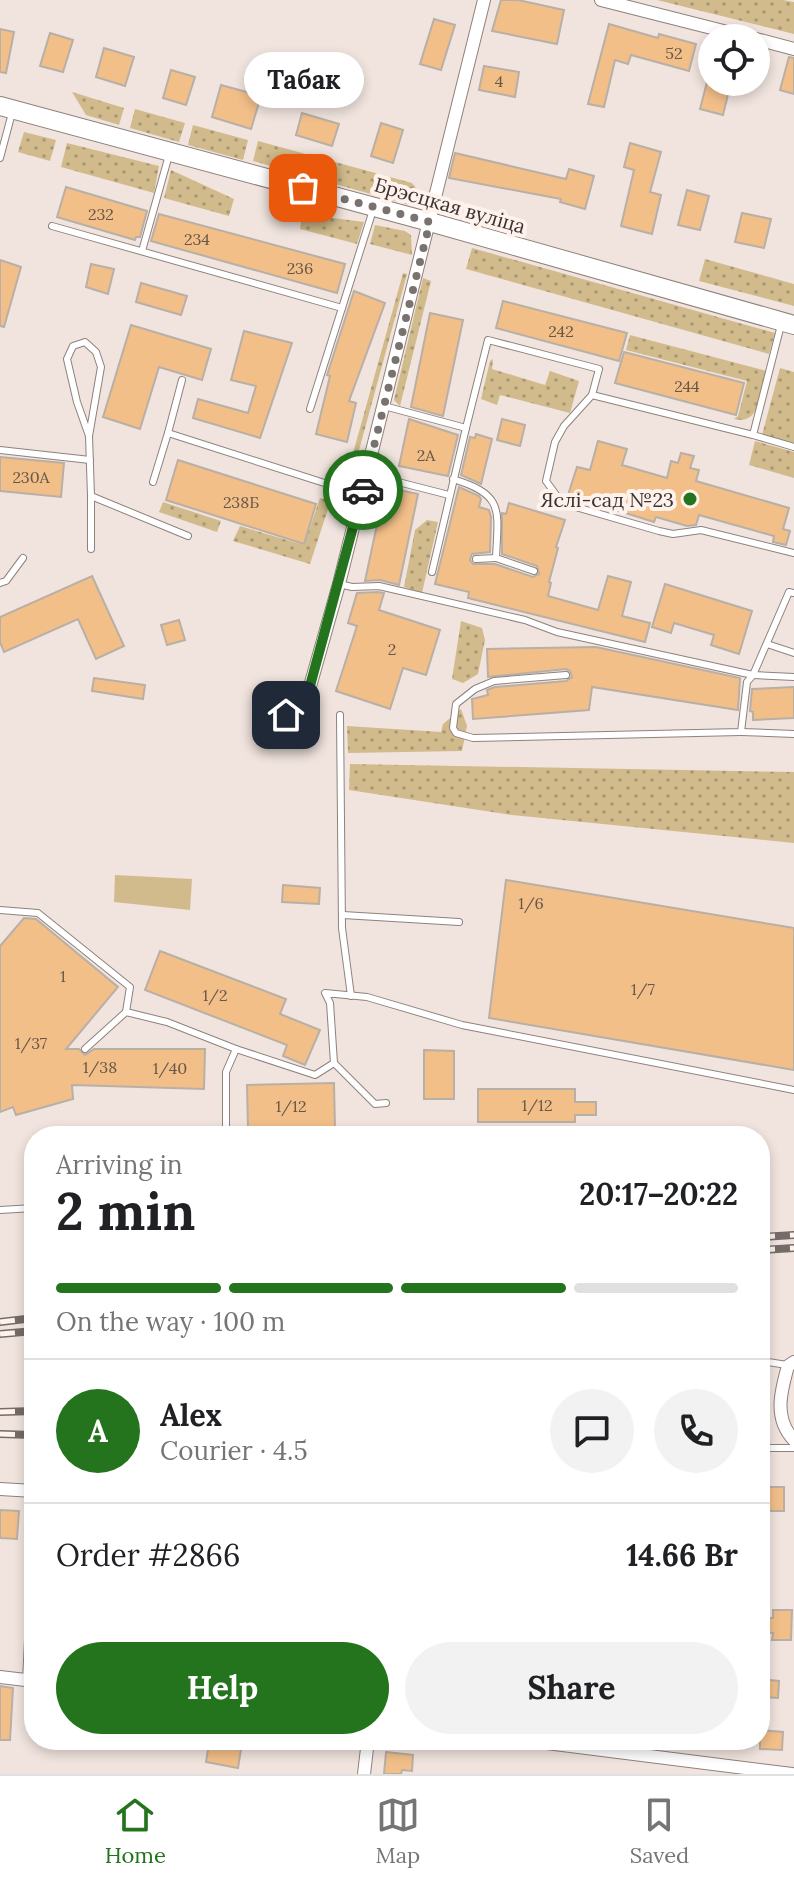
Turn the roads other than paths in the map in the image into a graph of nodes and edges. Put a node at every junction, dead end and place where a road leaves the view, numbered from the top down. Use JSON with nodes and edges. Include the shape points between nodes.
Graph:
{"nodes":[{"id":1,"x":484,"y":0,"type":"edge"},
{"id":2,"x":601,"y":0,"type":"edge"},
{"id":3,"x":698,"y":25,"type":"edge"},
{"id":4,"x":770,"y":43,"type":"edge"},
{"id":5,"x":794,"y":49,"type":"edge"},
{"id":6,"x":7,"y":108,"type":"edge"},
{"id":7,"x":170,"y":152,"type":"junction"},
{"id":8,"x":0,"y":158,"type":"edge"},
{"id":9,"x":374,"y":207,"type":"junction"},
{"id":10,"x":430,"y":222,"type":"junction"},
{"id":11,"x":52,"y":226,"type":"dead end"},
{"id":12,"x":142,"y":251,"type":"junction"},
{"id":13,"x":342,"y":308,"type":"junction"},
{"id":14,"x":788,"y":323,"type":"edge"},
{"id":15,"x":182,"y":380,"type":"dead end"},
{"id":16,"x":592,"y":395,"type":"junction"},
{"id":17,"x":384,"y":406,"type":"junction"},
{"id":18,"x":310,"y":409,"type":"dead end"},
{"id":19,"x":466,"y":428,"type":"junction"},
{"id":20,"x":168,"y":433,"type":"junction"},
{"id":21,"x":753,"y":435,"type":"junction"},
{"id":22,"x":89,"y":436,"type":"junction"},
{"id":23,"x":794,"y":447,"type":"edge"},
{"id":24,"x":0,"y":450,"type":"edge"},
{"id":25,"x":90,"y":460,"type":"junction"},
{"id":26,"x":367,"y":474,"type":"junction"},
{"id":27,"x":453,"y":479,"type":"junction"},
{"id":28,"x":153,"y":482,"type":"dead end"},
{"id":29,"x":362,"y":495,"type":"junction"},
{"id":30,"x":449,"y":495,"type":"junction"},
{"id":31,"x":91,"y":496,"type":"junction"},
{"id":32,"x":188,"y":536,"type":"dead end"},
{"id":33,"x":91,"y":549,"type":"dead end"},
{"id":34,"x":794,"y":553,"type":"edge"},
{"id":35,"x":23,"y":558,"type":"dead end"},
{"id":36,"x":496,"y":558,"type":"junction"},
{"id":37,"x":476,"y":559,"type":"dead end"},
{"id":38,"x":534,"y":571,"type":"dead end"},
{"id":39,"x":432,"y":572,"type":"dead end"},
{"id":40,"x":0,"y":583,"type":"edge"},
{"id":41,"x":339,"y":584,"type":"junction"},
{"id":42,"x":794,"y":593,"type":"edge"},
{"id":43,"x":767,"y":644,"type":"junction"},
{"id":44,"x":794,"y":653,"type":"edge"},
{"id":45,"x":566,"y":675,"type":"dead end"},
{"id":46,"x":753,"y":675,"type":"junction"},
{"id":47,"x":794,"y":676,"type":"edge"},
{"id":48,"x":286,"y":715,"type":"dead end"},
{"id":49,"x":340,"y":715,"type":"dead end"},
{"id":50,"x":741,"y":732,"type":"junction"},
{"id":51,"x":794,"y":734,"type":"edge"},
{"id":52,"x":0,"y":910,"type":"edge"},
{"id":53,"x":343,"y":915,"type":"junction"},
{"id":54,"x":459,"y":922,"type":"dead end"},
{"id":55,"x":351,"y":996,"type":"junction"},
{"id":56,"x":126,"y":1012,"type":"junction"},
{"id":57,"x":85,"y":1049,"type":"dead end"},
{"id":58,"x":236,"y":1049,"type":"junction"},
{"id":59,"x":334,"y":1063,"type":"junction"},
{"id":60,"x":794,"y":1090,"type":"edge"},
{"id":61,"x":386,"y":1103,"type":"dead end"},
{"id":62,"x":226,"y":1126,"type":"edge"},
{"id":63,"x":24,"y":1209,"type":"edge"},
{"id":64,"x":0,"y":1210,"type":"edge"},
{"id":65,"x":770,"y":1363,"type":"edge"},
{"id":66,"x":791,"y":1364,"type":"edge"},
{"id":67,"x":794,"y":1440,"type":"edge"},
{"id":68,"x":770,"y":1448,"type":"edge"},
{"id":69,"x":794,"y":1448,"type":"edge"},
{"id":70,"x":0,"y":1489,"type":"edge"},
{"id":71,"x":24,"y":1490,"type":"edge"},
{"id":72,"x":0,"y":1677,"type":"edge"},
{"id":73,"x":24,"y":1680,"type":"edge"},
{"id":74,"x":367,"y":1750,"type":"edge"},
{"id":75,"x":602,"y":1750,"type":"edge"},
{"id":76,"x":364,"y":1774,"type":"edge"},
{"id":77,"x":792,"y":1774,"type":"edge"}],
"edges":[{"from":1,"to":10,"type":"street"},
{"from":2,"to":3,"type":"street"},
{"from":4,"to":5,"type":"street"},
{"from":6,"to":7,"type":"main road","name":"Брэсцкая вуліца"},
{"from":6,"to":8,"type":"lane"},
{"from":7,"to":9,"type":"main road","name":"Брэсцкая вуліца"},
{"from":7,"to":12,"type":"lane"},
{"from":9,"to":10,"type":"main road","name":"Брэсцкая вуліца"},
{"from":9,"to":13,"type":"lane"},
{"from":10,"to":14,"type":"main road","name":"Брэсцкая вуліца"},
{"from":10,"to":17,"type":"street"},
{"from":11,"to":12,"type":"lane"},
{"from":12,"to":13,"type":"lane"},
{"from":13,"to":18,"type":"lane"},
{"from":14,"to":21,"type":"lane"},
{"from":15,"to":20,"type":"lane"},
{"from":16,"to":19,"type":"lane","via":[[599,369],[488,340]]},
{"from":16,"to":21,"type":"lane"},
{"from":16,"to":34,"type":"lane","via":[[555,442],[546,481],[562,503],[659,531],[701,530]]},
{"from":17,"to":19,"type":"lane"},
{"from":17,"to":26,"type":"street"},
{"from":19,"to":27,"type":"lane"},
{"from":20,"to":28,"type":"lane"},
{"from":20,"to":29,"type":"lane"},
{"from":21,"to":23,"type":"lane"},
{"from":22,"to":22,"type":"lane","via":[[101,367],[85,342],[73,346],[67,359]]},
{"from":22,"to":25,"type":"lane"},
{"from":24,"to":25,"type":"lane"},
{"from":25,"to":31,"type":"lane"},
{"from":26,"to":29,"type":"street"},
{"from":26,"to":30,"type":"lane"},
{"from":27,"to":30,"type":"lane"},
{"from":27,"to":36,"type":"lane","via":[[481,488],[494,506]]},
{"from":29,"to":41,"type":"street"},
{"from":30,"to":39,"type":"lane"},
{"from":31,"to":32,"type":"lane"},
{"from":31,"to":33,"type":"lane"},
{"from":35,"to":40,"type":"lane"},
{"from":36,"to":37,"type":"lane"},
{"from":36,"to":38,"type":"lane"},
{"from":41,"to":46,"type":"lane","via":[[379,586]]},
{"from":41,"to":48,"type":"street","via":[[307,697]]},
{"from":42,"to":43,"type":"lane","via":[[789,592]]},
{"from":43,"to":44,"type":"lane"},
{"from":43,"to":46,"type":"lane"},
{"from":45,"to":50,"type":"lane","via":[[494,681],[475,689],[456,704],[453,728],[473,738]]},
{"from":46,"to":47,"type":"lane"},
{"from":46,"to":50,"type":"lane","via":[[747,682]]},
{"from":49,"to":53,"type":"lane"},
{"from":50,"to":51,"type":"lane"},
{"from":52,"to":56,"type":"lane","via":[[38,913],[130,987]]},
{"from":53,"to":54,"type":"lane"},
{"from":53,"to":55,"type":"lane"},
{"from":55,"to":59,"type":"lane","via":[[325,993]]},
{"from":55,"to":60,"type":"lane","via":[[462,1025]]},
{"from":56,"to":57,"type":"lane"},
{"from":56,"to":58,"type":"lane"},
{"from":58,"to":59,"type":"lane","via":[[315,1075]]},
{"from":58,"to":62,"type":"lane","via":[[226,1072]]},
{"from":59,"to":61,"type":"lane","via":[[375,1104]]},
{"from":63,"to":64,"type":"lane"},
{"from":65,"to":66,"type":"lane"},
{"from":66,"to":67,"type":"street","via":[[778,1399]]},
{"from":68,"to":69,"type":"lane"},
{"from":70,"to":71,"type":"street"},
{"from":72,"to":73,"type":"street"},
{"from":74,"to":76,"type":"street"},
{"from":75,"to":77,"type":"street"}]}
